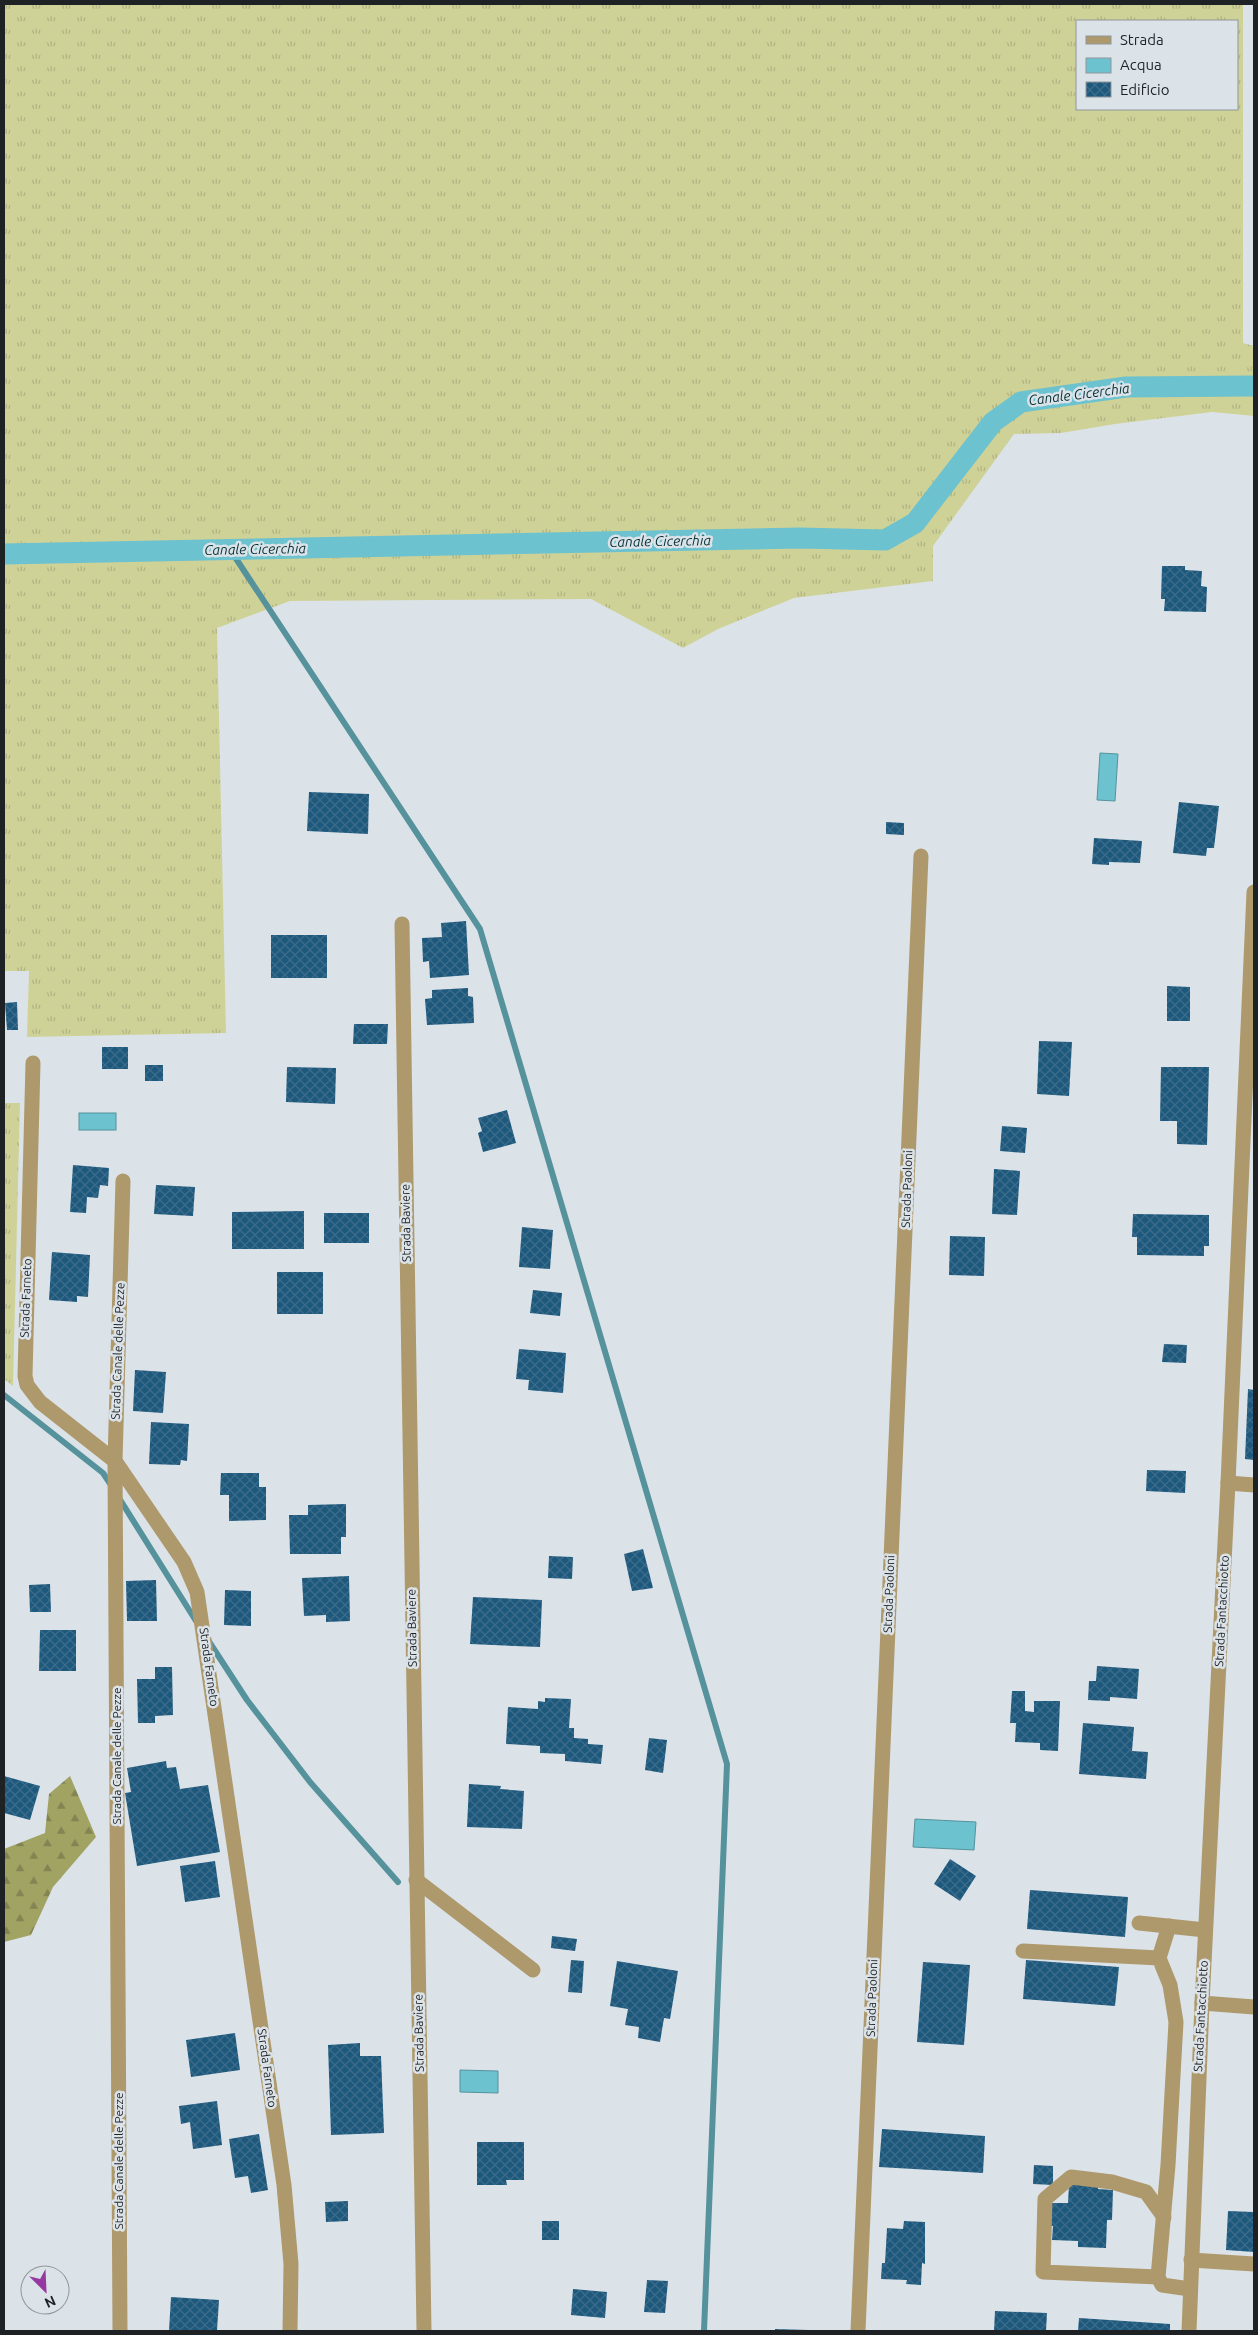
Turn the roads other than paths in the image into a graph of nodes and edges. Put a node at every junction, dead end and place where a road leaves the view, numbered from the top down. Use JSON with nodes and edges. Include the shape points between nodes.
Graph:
{"nodes":[{"id":1,"x":921,"y":856,"type":"dead end"},
{"id":2,"x":1254,"y":892,"type":"edge"},
{"id":3,"x":402,"y":924,"type":"dead end"},
{"id":4,"x":33,"y":1063,"type":"dead end"},
{"id":5,"x":123,"y":1180,"type":"dead end"},
{"id":6,"x":115,"y":1461,"type":"junction"},
{"id":7,"x":1228,"y":1484,"type":"junction"},
{"id":8,"x":1254,"y":1485,"type":"edge"},
{"id":9,"x":416,"y":1880,"type":"junction"},
{"id":10,"x":1139,"y":1923,"type":"dead end"},
{"id":11,"x":1170,"y":1926,"type":"junction"},
{"id":12,"x":1205,"y":1930,"type":"junction"},
{"id":13,"x":1023,"y":1951,"type":"dead end"},
{"id":14,"x":1159,"y":1958,"type":"junction"},
{"id":15,"x":533,"y":1970,"type":"dead end"},
{"id":16,"x":1202,"y":2003,"type":"junction"},
{"id":17,"x":1254,"y":2007,"type":"edge"},
{"id":18,"x":1167,"y":2178,"type":"junction"},
{"id":19,"x":1146,"y":2192,"type":"junction"},
{"id":20,"x":1164,"y":2217,"type":"junction"},
{"id":21,"x":1191,"y":2260,"type":"junction"},
{"id":22,"x":1254,"y":2264,"type":"edge"},
{"id":23,"x":1158,"y":2277,"type":"junction"},
{"id":24,"x":1190,"y":2289,"type":"junction"},
{"id":25,"x":120,"y":2331,"type":"edge"},
{"id":26,"x":290,"y":2331,"type":"edge"},
{"id":27,"x":424,"y":2331,"type":"edge"},
{"id":28,"x":858,"y":2331,"type":"edge"},
{"id":29,"x":1189,"y":2331,"type":"edge"}],
"edges":[{"from":1,"to":28,"type":"street","name":"Strada Paoloni"},
{"from":2,"to":7,"type":"street","name":"Strada Fantacchiotto"},
{"from":3,"to":9,"type":"street","name":"Strada Baviere"},
{"from":4,"to":6,"type":"street","name":"Strada Farneto","via":[[25,1376],[27,1385],[40,1402]]},
{"from":5,"to":6,"type":"street","name":"Strada Canale delle Pezze"},
{"from":6,"to":25,"type":"street","name":"Strada Canale delle Pezze"},
{"from":6,"to":26,"type":"street","name":"Strada Farneto","via":[[187,1568],[203,1620],[284,2185],[291,2264]]},
{"from":7,"to":8,"type":"street"},
{"from":7,"to":12,"type":"street","name":"Strada Fantacchiotto"},
{"from":9,"to":15,"type":"street"},
{"from":9,"to":27,"type":"street","name":"Strada Baviere"},
{"from":10,"to":11,"type":"street"},
{"from":11,"to":12,"type":"street"},
{"from":11,"to":14,"type":"street"},
{"from":12,"to":16,"type":"street","name":"Strada Fantacchiotto"},
{"from":13,"to":14,"type":"street"},
{"from":14,"to":18,"type":"street","via":[[1170,1985],[1176,2022]]},
{"from":16,"to":17,"type":"street"},
{"from":16,"to":21,"type":"street","name":"Strada Fantacchiotto"},
{"from":18,"to":19,"type":"street"},
{"from":18,"to":20,"type":"street"},
{"from":19,"to":20,"type":"street"},
{"from":19,"to":23,"type":"street","via":[[1112,2182],[1071,2177],[1045,2199],[1043,2272]]},
{"from":20,"to":23,"type":"street"},
{"from":21,"to":22,"type":"street"},
{"from":21,"to":24,"type":"street","name":"Strada Fantacchiotto"},
{"from":23,"to":24,"type":"street","via":[[1162,2285]]},
{"from":24,"to":29,"type":"street","name":"Strada Fantacchiotto"}]}
